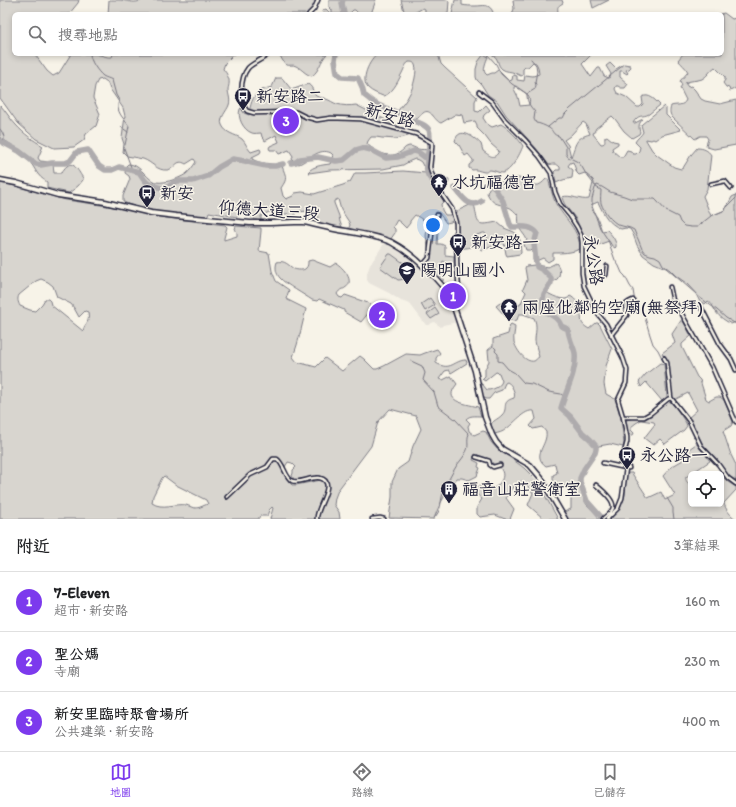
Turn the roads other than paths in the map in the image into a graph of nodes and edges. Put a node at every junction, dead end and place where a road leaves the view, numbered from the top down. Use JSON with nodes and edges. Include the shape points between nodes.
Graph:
{"nodes":[{"id":1,"x":318,"y":0,"type":"edge"},
{"id":2,"x":311,"y":12,"type":"edge"},
{"id":3,"x":267,"y":56,"type":"edge"},
{"id":4,"x":479,"y":92,"type":"dead end"},
{"id":5,"x":0,"y":180,"type":"edge"},
{"id":6,"x":711,"y":184,"type":"dead end"},
{"id":7,"x":731,"y":188,"type":"dead end"},
{"id":8,"x":437,"y":215,"type":"dead end"},
{"id":9,"x":423,"y":265,"type":"junction"},
{"id":10,"x":607,"y":266,"type":"dead end"},
{"id":11,"x":606,"y":275,"type":"dead end"},
{"id":12,"x":670,"y":287,"type":"dead end"},
{"id":13,"x":449,"y":294,"type":"junction"},
{"id":14,"x":633,"y":300,"type":"dead end"},
{"id":15,"x":673,"y":301,"type":"junction"},
{"id":16,"x":672,"y":307,"type":"dead end"},
{"id":17,"x":701,"y":307,"type":"dead end"},
{"id":18,"x":612,"y":335,"type":"junction"},
{"id":19,"x":664,"y":358,"type":"dead end"},
{"id":20,"x":736,"y":370,"type":"edge"},
{"id":21,"x":671,"y":398,"type":"junction"},
{"id":22,"x":623,"y":417,"type":"junction"},
{"id":23,"x":736,"y":422,"type":"edge"},
{"id":24,"x":476,"y":457,"type":"dead end"},
{"id":25,"x":603,"y":463,"type":"dead end"},
{"id":26,"x":500,"y":465,"type":"dead end"},
{"id":27,"x":627,"y":468,"type":"junction"},
{"id":28,"x":736,"y":484,"type":"edge"},
{"id":29,"x":596,"y":485,"type":"dead end"},
{"id":30,"x":227,"y":496,"type":"dead end"},
{"id":31,"x":605,"y":518,"type":"edge"},
{"id":32,"x":317,"y":519,"type":"edge"},
{"id":33,"x":372,"y":519,"type":"edge"},
{"id":34,"x":384,"y":519,"type":"edge"},
{"id":35,"x":564,"y":519,"type":"edge"}],
"edges":[{"from":1,"to":2,"type":"street"},
{"from":3,"to":13,"type":"street","name":"新安路","via":[[254,63],[244,75],[242,98],[247,111],[296,112],[317,120],[361,119],[416,134],[430,142],[431,172],[452,209],[456,223],[460,291]]},
{"from":4,"to":18,"type":"street","name":"永公路","via":[[492,102],[551,173],[560,204],[581,235],[584,286],[597,313]]},
{"from":5,"to":9,"type":"main road","name":"仰德大道三段","via":[[58,195],[105,202],[151,213],[250,223],[304,222],[383,239]]},
{"from":6,"to":7,"type":"street","via":[[725,180]]},
{"from":8,"to":9,"type":"street","via":[[429,258]]},
{"from":9,"to":13,"type":"main road","name":"仰德大道三段"},
{"from":10,"to":11,"type":"street"},
{"from":12,"to":15,"type":"street"},
{"from":13,"to":35,"type":"main road","name":"仰德大道三段","via":[[475,371],[485,417],[492,435],[502,449],[530,465],[541,478]]},
{"from":14,"to":18,"type":"street","via":[[626,305],[627,315]]},
{"from":15,"to":16,"type":"street","via":[[671,300]]},
{"from":15,"to":23,"type":"street","via":[[712,368]]},
{"from":17,"to":20,"type":"street"},
{"from":18,"to":22,"type":"street","name":"永公路","via":[[627,370],[626,383],[618,400]]},
{"from":19,"to":21,"type":"street"},
{"from":21,"to":22,"type":"street","via":[[644,416]]},
{"from":21,"to":28,"type":"street","via":[[689,422],[701,446]]},
{"from":22,"to":27,"type":"street","name":"永公路","via":[[627,437],[624,453]]},
{"from":24,"to":26,"type":"street","via":[[489,462],[493,467]]},
{"from":25,"to":27,"type":"street"},
{"from":27,"to":31,"type":"street","name":"永公路","via":[[618,508]]},
{"from":29,"to":31,"type":"street","via":[[607,494],[613,505]]},
{"from":30,"to":32,"type":"street","via":[[250,475],[277,459],[292,481],[320,478],[325,481],[327,489]]},
{"from":33,"to":34,"type":"street"}]}
